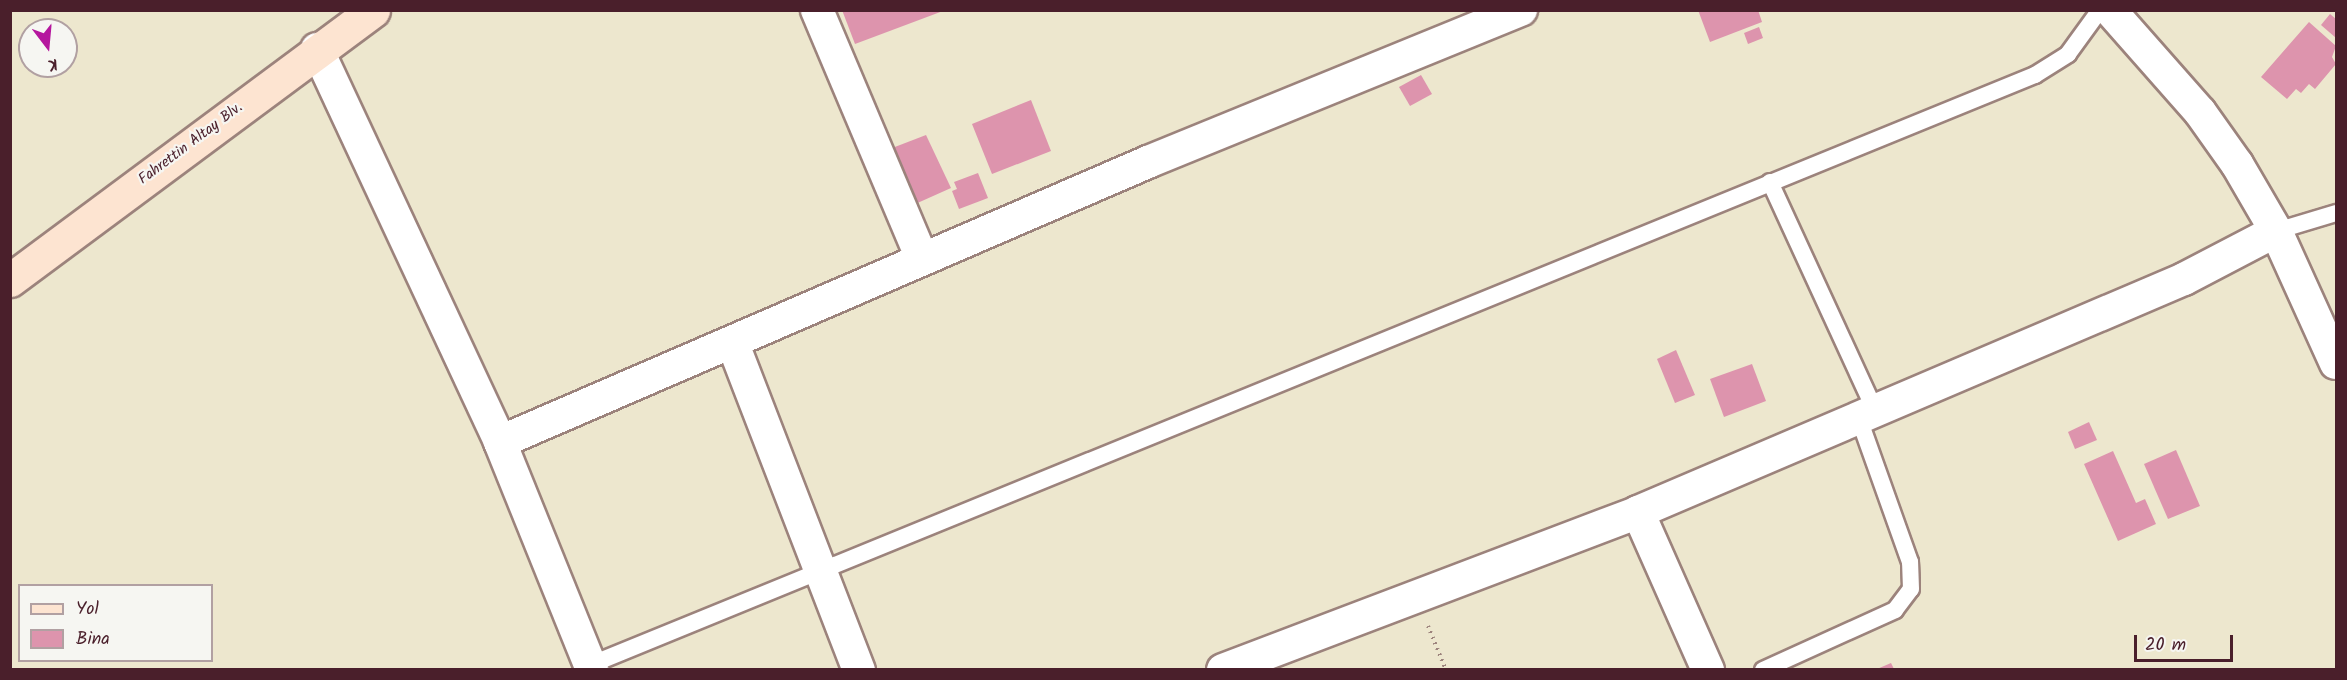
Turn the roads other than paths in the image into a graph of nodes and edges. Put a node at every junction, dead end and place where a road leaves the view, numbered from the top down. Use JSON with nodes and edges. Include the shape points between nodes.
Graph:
{"nodes":[{"id":1,"x":373,"y":10,"type":"edge"},
{"id":2,"x":817,"y":10,"type":"edge"},
{"id":3,"x":1521,"y":10,"type":"edge"},
{"id":4,"x":2100,"y":10,"type":"edge"},
{"id":5,"x":2110,"y":10,"type":"edge"},
{"id":6,"x":316,"y":49,"type":"junction"},
{"id":7,"x":1770,"y":182,"type":"junction"},
{"id":8,"x":2337,"y":213,"type":"edge"},
{"id":9,"x":2276,"y":231,"type":"junction"},
{"id":10,"x":922,"y":259,"type":"junction"},
{"id":11,"x":10,"y":280,"type":"edge"},
{"id":12,"x":733,"y":344,"type":"junction"},
{"id":13,"x":2337,"y":363,"type":"edge"},
{"id":14,"x":1867,"y":416,"type":"junction"},
{"id":15,"x":500,"y":442,"type":"junction"},
{"id":16,"x":1638,"y":512,"type":"junction"},
{"id":17,"x":820,"y":568,"type":"junction"},
{"id":18,"x":591,"y":667,"type":"edge"},
{"id":19,"x":859,"y":669,"type":"edge"},
{"id":20,"x":1222,"y":669,"type":"edge"},
{"id":21,"x":1708,"y":669,"type":"edge"},
{"id":22,"x":1763,"y":669,"type":"edge"}],
"edges":[{"from":1,"to":6,"type":"street","name":"Fahrettin Altay Blv."},
{"from":2,"to":10,"type":"street"},
{"from":3,"to":10,"type":"street"},
{"from":4,"to":7,"type":"lane","via":[[2082,40],[2052,66]]},
{"from":5,"to":9,"type":"street","via":[[2200,112]]},
{"from":6,"to":11,"type":"street","name":"Fahrettin Altay Blv."},
{"from":6,"to":15,"type":"street"},
{"from":7,"to":14,"type":"lane"},
{"from":7,"to":17,"type":"lane"},
{"from":8,"to":9,"type":"lane"},
{"from":9,"to":13,"type":"street"},
{"from":9,"to":14,"type":"street","via":[[2184,279]]},
{"from":10,"to":12,"type":"street"},
{"from":12,"to":15,"type":"street"},
{"from":12,"to":17,"type":"street"},
{"from":14,"to":16,"type":"street"},
{"from":14,"to":22,"type":"lane","via":[[1910,562],[1911,589],[1895,610]]},
{"from":15,"to":18,"type":"street"},
{"from":16,"to":20,"type":"street"},
{"from":16,"to":21,"type":"street"},
{"from":17,"to":18,"type":"lane"},
{"from":17,"to":19,"type":"street"}]}
